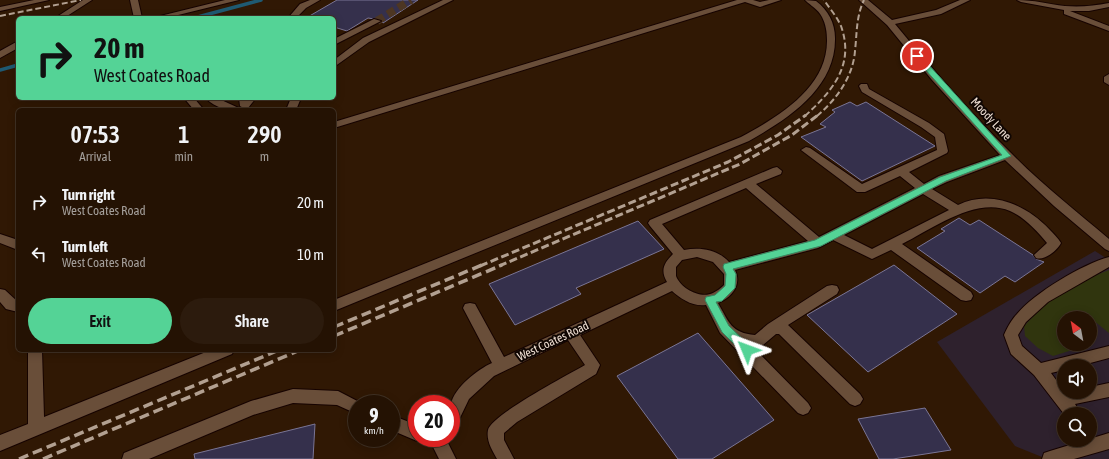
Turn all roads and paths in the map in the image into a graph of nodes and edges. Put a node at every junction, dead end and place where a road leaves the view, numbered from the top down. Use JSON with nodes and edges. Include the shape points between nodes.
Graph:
{"nodes":[{"id":1,"x":45,"y":0,"type":"edge"},
{"id":2,"x":88,"y":0,"type":"edge"},
{"id":3,"x":134,"y":0,"type":"edge"},
{"id":4,"x":235,"y":0,"type":"edge"},
{"id":5,"x":316,"y":0,"type":"edge"},
{"id":6,"x":449,"y":0,"type":"edge"},
{"id":7,"x":745,"y":0,"type":"edge"},
{"id":8,"x":777,"y":0,"type":"edge"},
{"id":9,"x":809,"y":0,"type":"edge"},
{"id":10,"x":863,"y":0,"type":"edge"},
{"id":11,"x":966,"y":0,"type":"edge"},
{"id":12,"x":1021,"y":0,"type":"edge"},
{"id":13,"x":1086,"y":0,"type":"edge"},
{"id":14,"x":1048,"y":3,"type":"edge"},
{"id":15,"x":1109,"y":5,"type":"edge"},
{"id":16,"x":1064,"y":8,"type":"junction"},
{"id":17,"x":0,"y":9,"type":"edge"},
{"id":18,"x":62,"y":16,"type":"edge"},
{"id":19,"x":138,"y":16,"type":"edge"},
{"id":20,"x":165,"y":16,"type":"edge"},
{"id":21,"x":294,"y":16,"type":"edge"},
{"id":22,"x":378,"y":21,"type":"tunnel mouth"},
{"id":23,"x":890,"y":23,"type":"junction"},
{"id":24,"x":1109,"y":25,"type":"edge"},
{"id":25,"x":1109,"y":29,"type":"edge"},
{"id":26,"x":336,"y":41,"type":"edge"},
{"id":27,"x":16,"y":45,"type":"edge"},
{"id":28,"x":0,"y":55,"type":"edge"},
{"id":29,"x":336,"y":63,"type":"edge"},
{"id":30,"x":1109,"y":77,"type":"edge"},
{"id":31,"x":1109,"y":82,"type":"edge"},
{"id":32,"x":864,"y":86,"type":"dead end"},
{"id":33,"x":191,"y":100,"type":"edge"},
{"id":34,"x":214,"y":100,"type":"edge"},
{"id":35,"x":245,"y":104,"type":"edge"},
{"id":36,"x":197,"y":108,"type":"edge"},
{"id":37,"x":336,"y":124,"type":"edge"},
{"id":38,"x":806,"y":150,"type":"dead end"},
{"id":39,"x":1007,"y":156,"type":"junction"},
{"id":40,"x":777,"y":171,"type":"dead end"},
{"id":41,"x":901,"y":171,"type":"junction"},
{"id":42,"x":748,"y":184,"type":"junction"},
{"id":43,"x":924,"y":188,"type":"junction"},
{"id":44,"x":958,"y":210,"type":"junction"},
{"id":45,"x":833,"y":235,"type":"junction"},
{"id":46,"x":0,"y":238,"type":"edge"},
{"id":47,"x":818,"y":243,"type":"junction"},
{"id":48,"x":891,"y":243,"type":"junction"},
{"id":49,"x":16,"y":244,"type":"edge"},
{"id":50,"x":1109,"y":246,"type":"edge"},
{"id":51,"x":680,"y":255,"type":"junction"},
{"id":52,"x":1040,"y":255,"type":"dead end"},
{"id":53,"x":1109,"y":262,"type":"edge"},
{"id":54,"x":728,"y":267,"type":"junction"},
{"id":55,"x":673,"y":286,"type":"junction"},
{"id":56,"x":832,"y":290,"type":"dead end"},
{"id":57,"x":0,"y":294,"type":"edge"},
{"id":58,"x":966,"y":296,"type":"dead end"},
{"id":59,"x":710,"y":300,"type":"junction"},
{"id":60,"x":336,"y":305,"type":"edge"},
{"id":61,"x":16,"y":306,"type":"edge"},
{"id":62,"x":470,"y":308,"type":"dead end"},
{"id":63,"x":773,"y":328,"type":"junction"},
{"id":64,"x":571,"y":333,"type":"junction"},
{"id":65,"x":730,"y":334,"type":"junction"},
{"id":66,"x":35,"y":352,"type":"edge"},
{"id":67,"x":221,"y":352,"type":"edge"},
{"id":68,"x":1109,"y":352,"type":"edge"},
{"id":69,"x":501,"y":365,"type":"junction"},
{"id":70,"x":1039,"y":370,"type":"junction"},
{"id":71,"x":1109,"y":390,"type":"edge"},
{"id":72,"x":855,"y":399,"type":"dead end"},
{"id":73,"x":1062,"y":400,"type":"junction"},
{"id":74,"x":460,"y":402,"type":"edge"},
{"id":75,"x":348,"y":403,"type":"edge"},
{"id":76,"x":1068,"y":407,"type":"edge"},
{"id":77,"x":803,"y":408,"type":"dead end"},
{"id":78,"x":36,"y":428,"type":"junction"},
{"id":79,"x":1098,"y":440,"type":"edge"},
{"id":80,"x":0,"y":443,"type":"edge"},
{"id":81,"x":440,"y":447,"type":"edge"},
{"id":82,"x":130,"y":459,"type":"edge"},
{"id":83,"x":448,"y":459,"type":"edge"},
{"id":84,"x":506,"y":459,"type":"edge"},
{"id":85,"x":1050,"y":459,"type":"edge"}],
"edges":[{"from":1,"to":17,"type":"street"},
{"from":2,"to":18,"type":"street"},
{"from":3,"to":19,"type":"street"},
{"from":4,"to":20,"type":"street"},
{"from":5,"to":21,"type":"street","via":[[303,6]]},
{"from":6,"to":29,"type":"street","via":[[370,38]]},
{"from":7,"to":8,"type":"street","via":[[760,5]]},
{"from":7,"to":37,"type":"street"},
{"from":9,"to":60,"type":"street","via":[[816,3],[830,25],[830,56],[823,74],[809,93],[763,129],[745,139]]},
{"from":10,"to":23,"type":"street","name":"Moody Lane"},
{"from":11,"to":23,"type":"street","via":[[930,16]]},
{"from":12,"to":14,"type":"street"},
{"from":13,"to":14,"type":"street"},
{"from":14,"to":16,"type":"street"},
{"from":14,"to":25,"type":"street"},
{"from":15,"to":16,"type":"street","via":[[1089,10]]},
{"from":16,"to":24,"type":"street"},
{"from":22,"to":26,"type":"street"},
{"from":23,"to":39,"type":"street","name":"Moody Lane","via":[[935,78]]},
{"from":27,"to":28,"type":"street"},
{"from":30,"to":31,"type":"street"},
{"from":32,"to":41,"type":"street","via":[[865,90],[940,136],[943,151]]},
{"from":33,"to":36,"type":"street"},
{"from":34,"to":35,"type":"street"},
{"from":38,"to":41,"type":"street","via":[[861,189]]},
{"from":39,"to":43,"type":"street"},
{"from":39,"to":50,"type":"street","name":"Moody Lane"},
{"from":40,"to":42,"type":"street"},
{"from":41,"to":43,"type":"street"},
{"from":42,"to":47,"type":"street"},
{"from":42,"to":51,"type":"street","via":[[654,223]]},
{"from":43,"to":44,"type":"street"},
{"from":43,"to":45,"type":"street"},
{"from":44,"to":48,"type":"street"},
{"from":44,"to":52,"type":"street","via":[[968,205],[996,202],[1015,208],[1038,225],[1055,243]]},
{"from":45,"to":47,"type":"street"},
{"from":45,"to":48,"type":"street","via":[[872,254]]},
{"from":46,"to":49,"type":"street"},
{"from":47,"to":54,"type":"street"},
{"from":48,"to":58,"type":"street"},
{"from":51,"to":54,"type":"street","via":[[706,253]]},
{"from":51,"to":55,"type":"street","via":[[668,271]]},
{"from":53,"to":70,"type":"street","via":[[1043,298],[1021,318],[1011,335],[1016,350]]},
{"from":54,"to":59,"type":"street","via":[[731,274],[730,288],[718,298]]},
{"from":55,"to":59,"type":"street","via":[[689,297]]},
{"from":55,"to":64,"type":"street","name":"West Coates Road"},
{"from":56,"to":63,"type":"street"},
{"from":57,"to":61,"type":"street"},
{"from":59,"to":65,"type":"street"},
{"from":62,"to":69,"type":"street"},
{"from":63,"to":65,"type":"street","via":[[758,341]]},
{"from":63,"to":72,"type":"street","via":[[783,329],[796,340]]},
{"from":64,"to":69,"type":"street","name":"West Coates Road"},
{"from":64,"to":84,"type":"street","via":[[593,365],[591,369],[511,417],[496,430],[496,441]]},
{"from":65,"to":77,"type":"street"},
{"from":66,"to":78,"type":"street"},
{"from":67,"to":78,"type":"street"},
{"from":68,"to":70,"type":"street"},
{"from":69,"to":74,"type":"street","name":"West Coates Road","via":[[489,371],[464,394]]},
{"from":70,"to":73,"type":"street"},
{"from":71,"to":73,"type":"street"},
{"from":73,"to":76,"type":"street"},
{"from":75,"to":82,"type":"street","via":[[338,398],[293,396],[251,408]]},
{"from":78,"to":80,"type":"street"},
{"from":79,"to":85,"type":"street"},
{"from":81,"to":83,"type":"street"}]}
